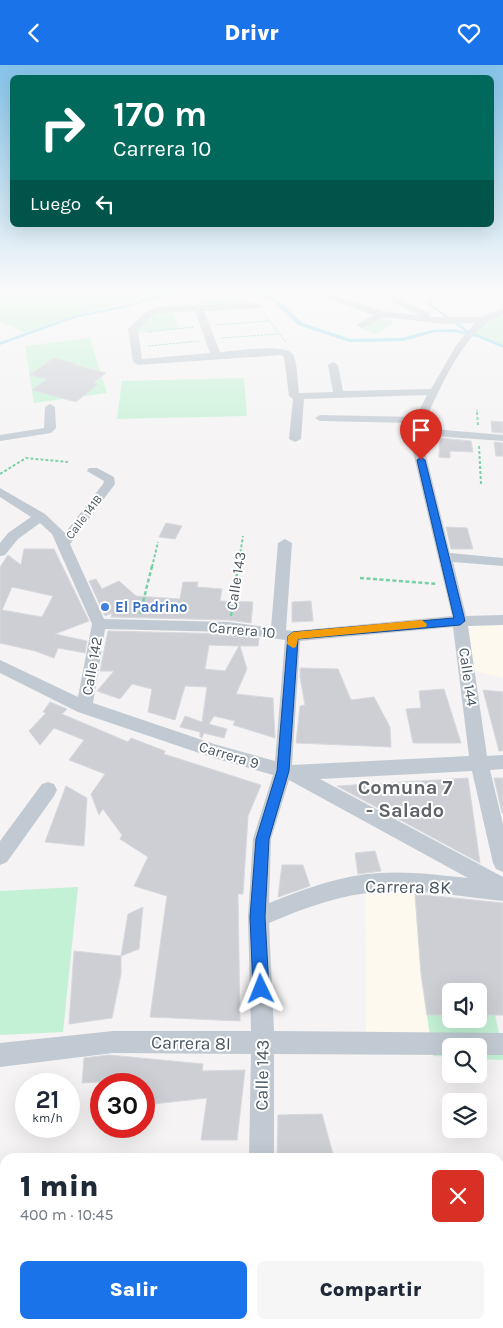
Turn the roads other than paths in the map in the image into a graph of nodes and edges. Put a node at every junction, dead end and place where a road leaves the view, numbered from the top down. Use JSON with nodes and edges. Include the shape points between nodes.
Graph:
{"nodes":[{"id":1,"x":136,"y":351,"type":"edge"},
{"id":2,"x":214,"y":351,"type":"edge"},
{"id":3,"x":459,"y":351,"type":"edge"},
{"id":4,"x":216,"y":355,"type":"junction"},
{"id":5,"x":333,"y":365,"type":"dead end"},
{"id":6,"x":435,"y":392,"type":"junction"},
{"id":7,"x":340,"y":395,"type":"junction"},
{"id":8,"x":297,"y":396,"type":"junction"},
{"id":9,"x":50,"y":407,"type":"dead end"},
{"id":10,"x":320,"y":418,"type":"dead end"},
{"id":11,"x":417,"y":426,"type":"junction"},
{"id":12,"x":0,"y":438,"type":"edge"},
{"id":13,"x":503,"y":438,"type":"edge"},
{"id":14,"x":295,"y":439,"type":"dead end"},
{"id":15,"x":93,"y":471,"type":"dead end"},
{"id":16,"x":0,"y":492,"type":"edge"},
{"id":17,"x":40,"y":517,"type":"junction"},
{"id":18,"x":285,"y":543,"type":"dead end"},
{"id":19,"x":63,"y":544,"type":"junction"},
{"id":20,"x":0,"y":552,"type":"edge"},
{"id":21,"x":445,"y":557,"type":"junction"},
{"id":22,"x":503,"y":561,"type":"edge"},
{"id":23,"x":503,"y":620,"type":"edge"},
{"id":24,"x":460,"y":621,"type":"junction"},
{"id":25,"x":99,"y":624,"type":"junction"},
{"id":26,"x":286,"y":634,"type":"junction"},
{"id":27,"x":0,"y":666,"type":"edge"},
{"id":28,"x":84,"y":707,"type":"junction"},
{"id":29,"x":503,"y":762,"type":"edge"},
{"id":30,"x":480,"y":763,"type":"junction"},
{"id":31,"x":288,"y":772,"type":"junction"},
{"id":32,"x":48,"y":790,"type":"dead end"},
{"id":33,"x":0,"y":856,"type":"edge"},
{"id":34,"x":503,"y":863,"type":"edge"},
{"id":35,"x":503,"y":889,"type":"edge"},
{"id":36,"x":258,"y":917,"type":"junction"},
{"id":37,"x":264,"y":1043,"type":"junction"},
{"id":38,"x":503,"y":1044,"type":"edge"},
{"id":39,"x":0,"y":1055,"type":"edge"},
{"id":40,"x":261,"y":1153,"type":"edge"}],
"edges":[{"from":1,"to":4,"type":"street","via":[[138,362]]},
{"from":2,"to":4,"type":"street"},
{"from":3,"to":6,"type":"street"},
{"from":4,"to":8,"type":"street","via":[[284,352],[289,356]]},
{"from":5,"to":7,"type":"street"},
{"from":6,"to":7,"type":"street"},
{"from":6,"to":11,"type":"street"},
{"from":7,"to":8,"type":"street"},
{"from":8,"to":14,"type":"street"},
{"from":9,"to":12,"type":"street","via":[[48,431]]},
{"from":10,"to":11,"type":"street"},
{"from":11,"to":13,"type":"street"},
{"from":11,"to":21,"type":"street","name":"Calle 144"},
{"from":15,"to":19,"type":"street","name":"Calle 141B","via":[[105,476],[109,483]]},
{"from":16,"to":17,"type":"street"},
{"from":17,"to":19,"type":"street","via":[[58,532]]},
{"from":17,"to":20,"type":"street","via":[[13,536]]},
{"from":18,"to":26,"type":"street"},
{"from":19,"to":25,"type":"street"},
{"from":21,"to":22,"type":"street"},
{"from":21,"to":24,"type":"street","name":"Calle 144"},
{"from":23,"to":24,"type":"street","name":"Carrera 10"},
{"from":24,"to":26,"type":"street","name":"Carrera 10"},
{"from":24,"to":30,"type":"street","name":"Calle 144"},
{"from":25,"to":26,"type":"street","name":"Carrera 10","via":[[229,627]]},
{"from":25,"to":28,"type":"street","name":"Calle 142"},
{"from":26,"to":31,"type":"street","name":"Calle 143"},
{"from":27,"to":28,"type":"street","name":"Carrera 9"},
{"from":28,"to":31,"type":"street","name":"Carrera 9"},
{"from":29,"to":30,"type":"street","name":"Carrera 9"},
{"from":30,"to":31,"type":"street","name":"Carrera 9"},
{"from":30,"to":34,"type":"street","name":"Calle 144"},
{"from":31,"to":35,"type":"street"},
{"from":31,"to":36,"type":"street","name":"Calle 143","via":[[262,839]]},
{"from":32,"to":33,"type":"street"},
{"from":35,"to":36,"type":"street","name":"Carrera 8K","via":[[415,883],[365,884],[310,896]]},
{"from":36,"to":37,"type":"street","name":"Calle 143"},
{"from":37,"to":38,"type":"street","name":"Carrera 8I"},
{"from":37,"to":39,"type":"street","name":"Carrera 8I","via":[[113,1042]]},
{"from":37,"to":40,"type":"street","name":"Calle 143"}]}
